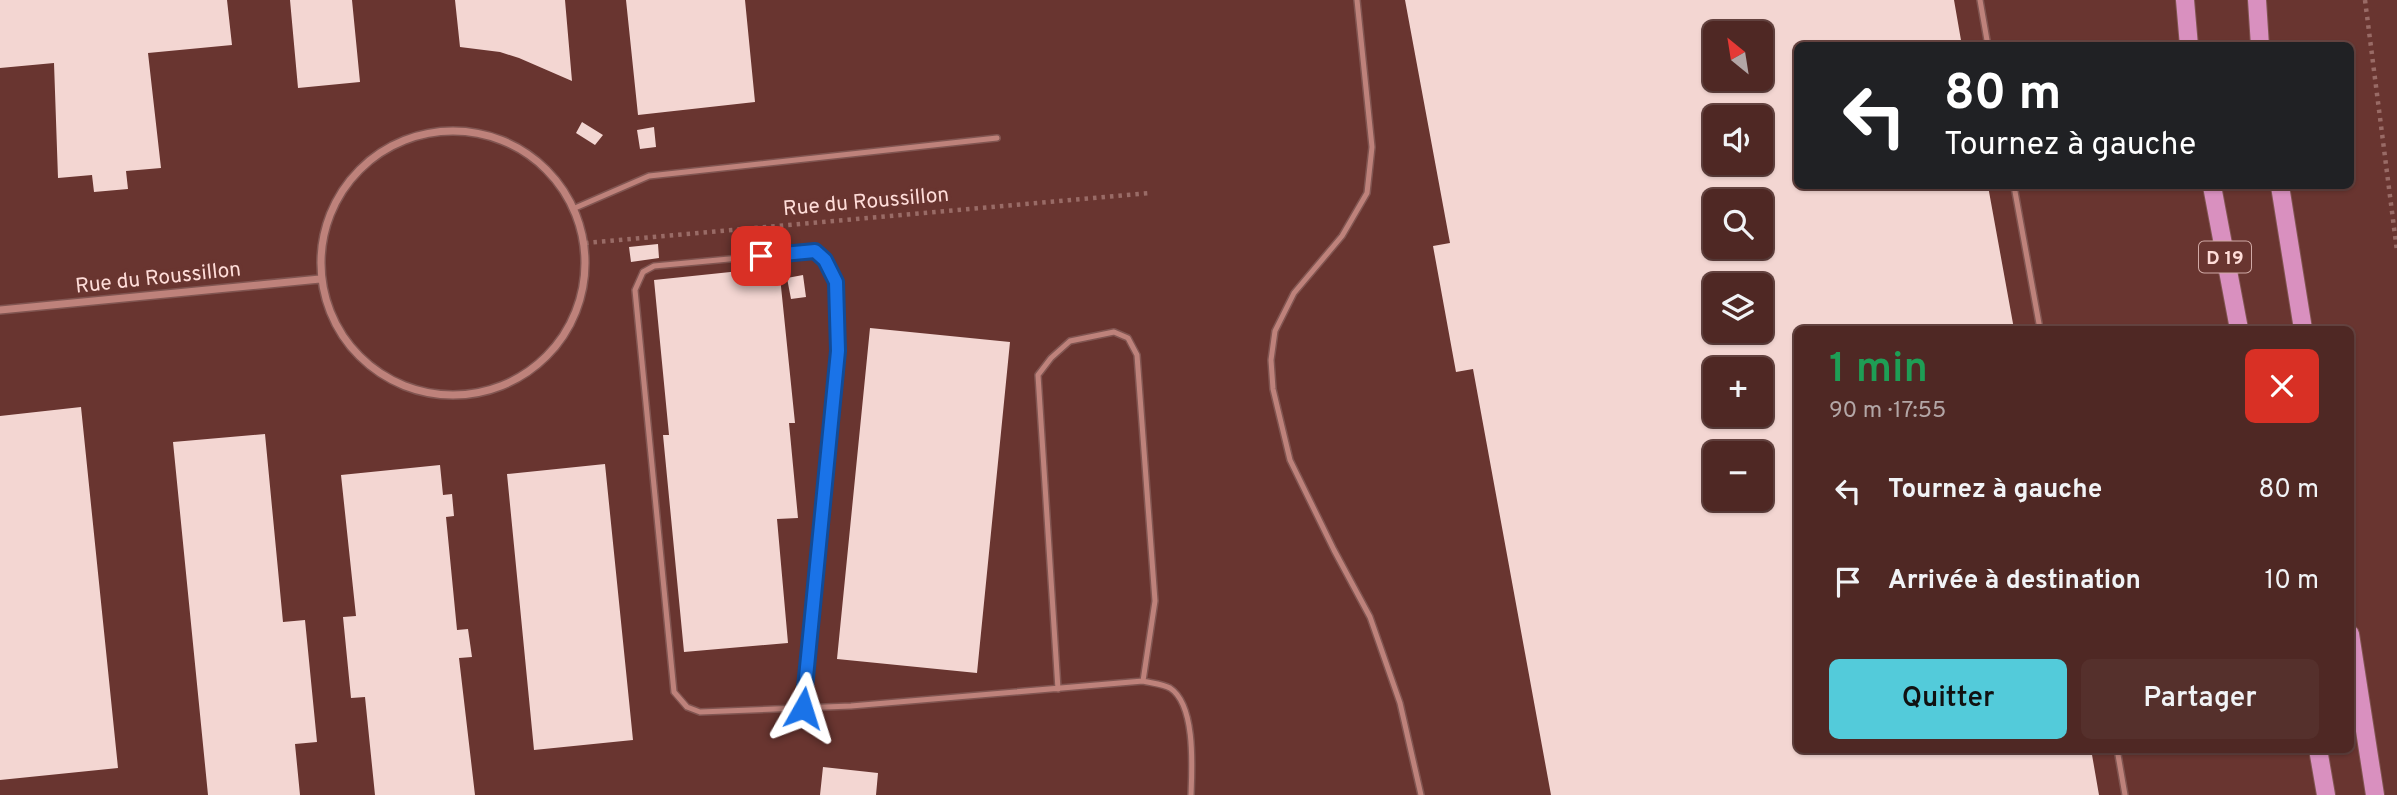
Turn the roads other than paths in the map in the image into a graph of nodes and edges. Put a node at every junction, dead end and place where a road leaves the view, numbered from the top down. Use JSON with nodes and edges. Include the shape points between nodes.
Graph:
{"nodes":[{"id":1,"x":1357,"y":0,"type":"edge"},
{"id":2,"x":1980,"y":0,"type":"edge"},
{"id":3,"x":2185,"y":0,"type":"edge"},
{"id":4,"x":2257,"y":0,"type":"edge"},
{"id":5,"x":1987,"y":42,"type":"edge"},
{"id":6,"x":2189,"y":42,"type":"edge"},
{"id":7,"x":2260,"y":42,"type":"edge"},
{"id":8,"x":997,"y":138,"type":"dead end"},
{"id":9,"x":2015,"y":189,"type":"edge"},
{"id":10,"x":2213,"y":189,"type":"edge"},
{"id":11,"x":2280,"y":189,"type":"edge"},
{"id":12,"x":575,"y":208,"type":"junction"},
{"id":13,"x":320,"y":279,"type":"junction"},
{"id":14,"x":0,"y":310,"type":"edge"},
{"id":15,"x":2039,"y":326,"type":"edge"},
{"id":16,"x":2238,"y":326,"type":"edge"},
{"id":17,"x":2303,"y":326,"type":"edge"},
{"id":18,"x":2354,"y":660,"type":"edge"},
{"id":19,"x":1143,"y":681,"type":"junction"},
{"id":20,"x":1058,"y":689,"type":"junction"},
{"id":21,"x":803,"y":708,"type":"junction"},
{"id":22,"x":2118,"y":753,"type":"edge"},
{"id":23,"x":2319,"y":753,"type":"edge"},
{"id":24,"x":1191,"y":795,"type":"edge"},
{"id":25,"x":1421,"y":795,"type":"edge"},
{"id":26,"x":2125,"y":795,"type":"edge"},
{"id":27,"x":2326,"y":795,"type":"edge"},
{"id":28,"x":2375,"y":795,"type":"edge"}],
"edges":[{"from":1,"to":25,"type":"lane","via":[[1372,147],[1367,193],[1342,236],[1294,293],[1275,331],[1273,388],[1290,460],[1370,617],[1400,703]]},
{"from":2,"to":5,"type":"lane"},
{"from":3,"to":6,"type":"main road"},
{"from":4,"to":7,"type":"main road"},
{"from":8,"to":12,"type":"lane","via":[[649,176]]},
{"from":9,"to":15,"type":"lane"},
{"from":10,"to":16,"type":"main road","number":"D 19"},
{"from":11,"to":17,"type":"main road"},
{"from":12,"to":13,"type":"street","via":[[549,170],[503,139],[443,129],[390,144],[352,174],[326,218]]},
{"from":12,"to":13,"type":"street","via":[[585,243],[585,286],[571,325],[547,357],[509,384],[461,396],[412,390],[369,368],[332,322]]},
{"from":13,"to":14,"type":"street","name":"Rue du Roussillon"},
{"from":18,"to":28,"type":"main road"},
{"from":19,"to":20,"type":"lane"},
{"from":19,"to":20,"type":"lane","via":[[1154,601],[1137,355],[1128,338],[1114,332],[1070,341],[1038,375]]},
{"from":19,"to":24,"type":"lane","via":[[1170,688],[1183,702],[1192,745]]},
{"from":20,"to":21,"type":"lane"},
{"from":21,"to":21,"type":"lane","via":[[838,351],[836,282],[815,251],[654,266],[643,272],[635,290],[674,692],[687,707],[699,712]]},
{"from":22,"to":26,"type":"lane"},
{"from":23,"to":27,"type":"main road"}]}
